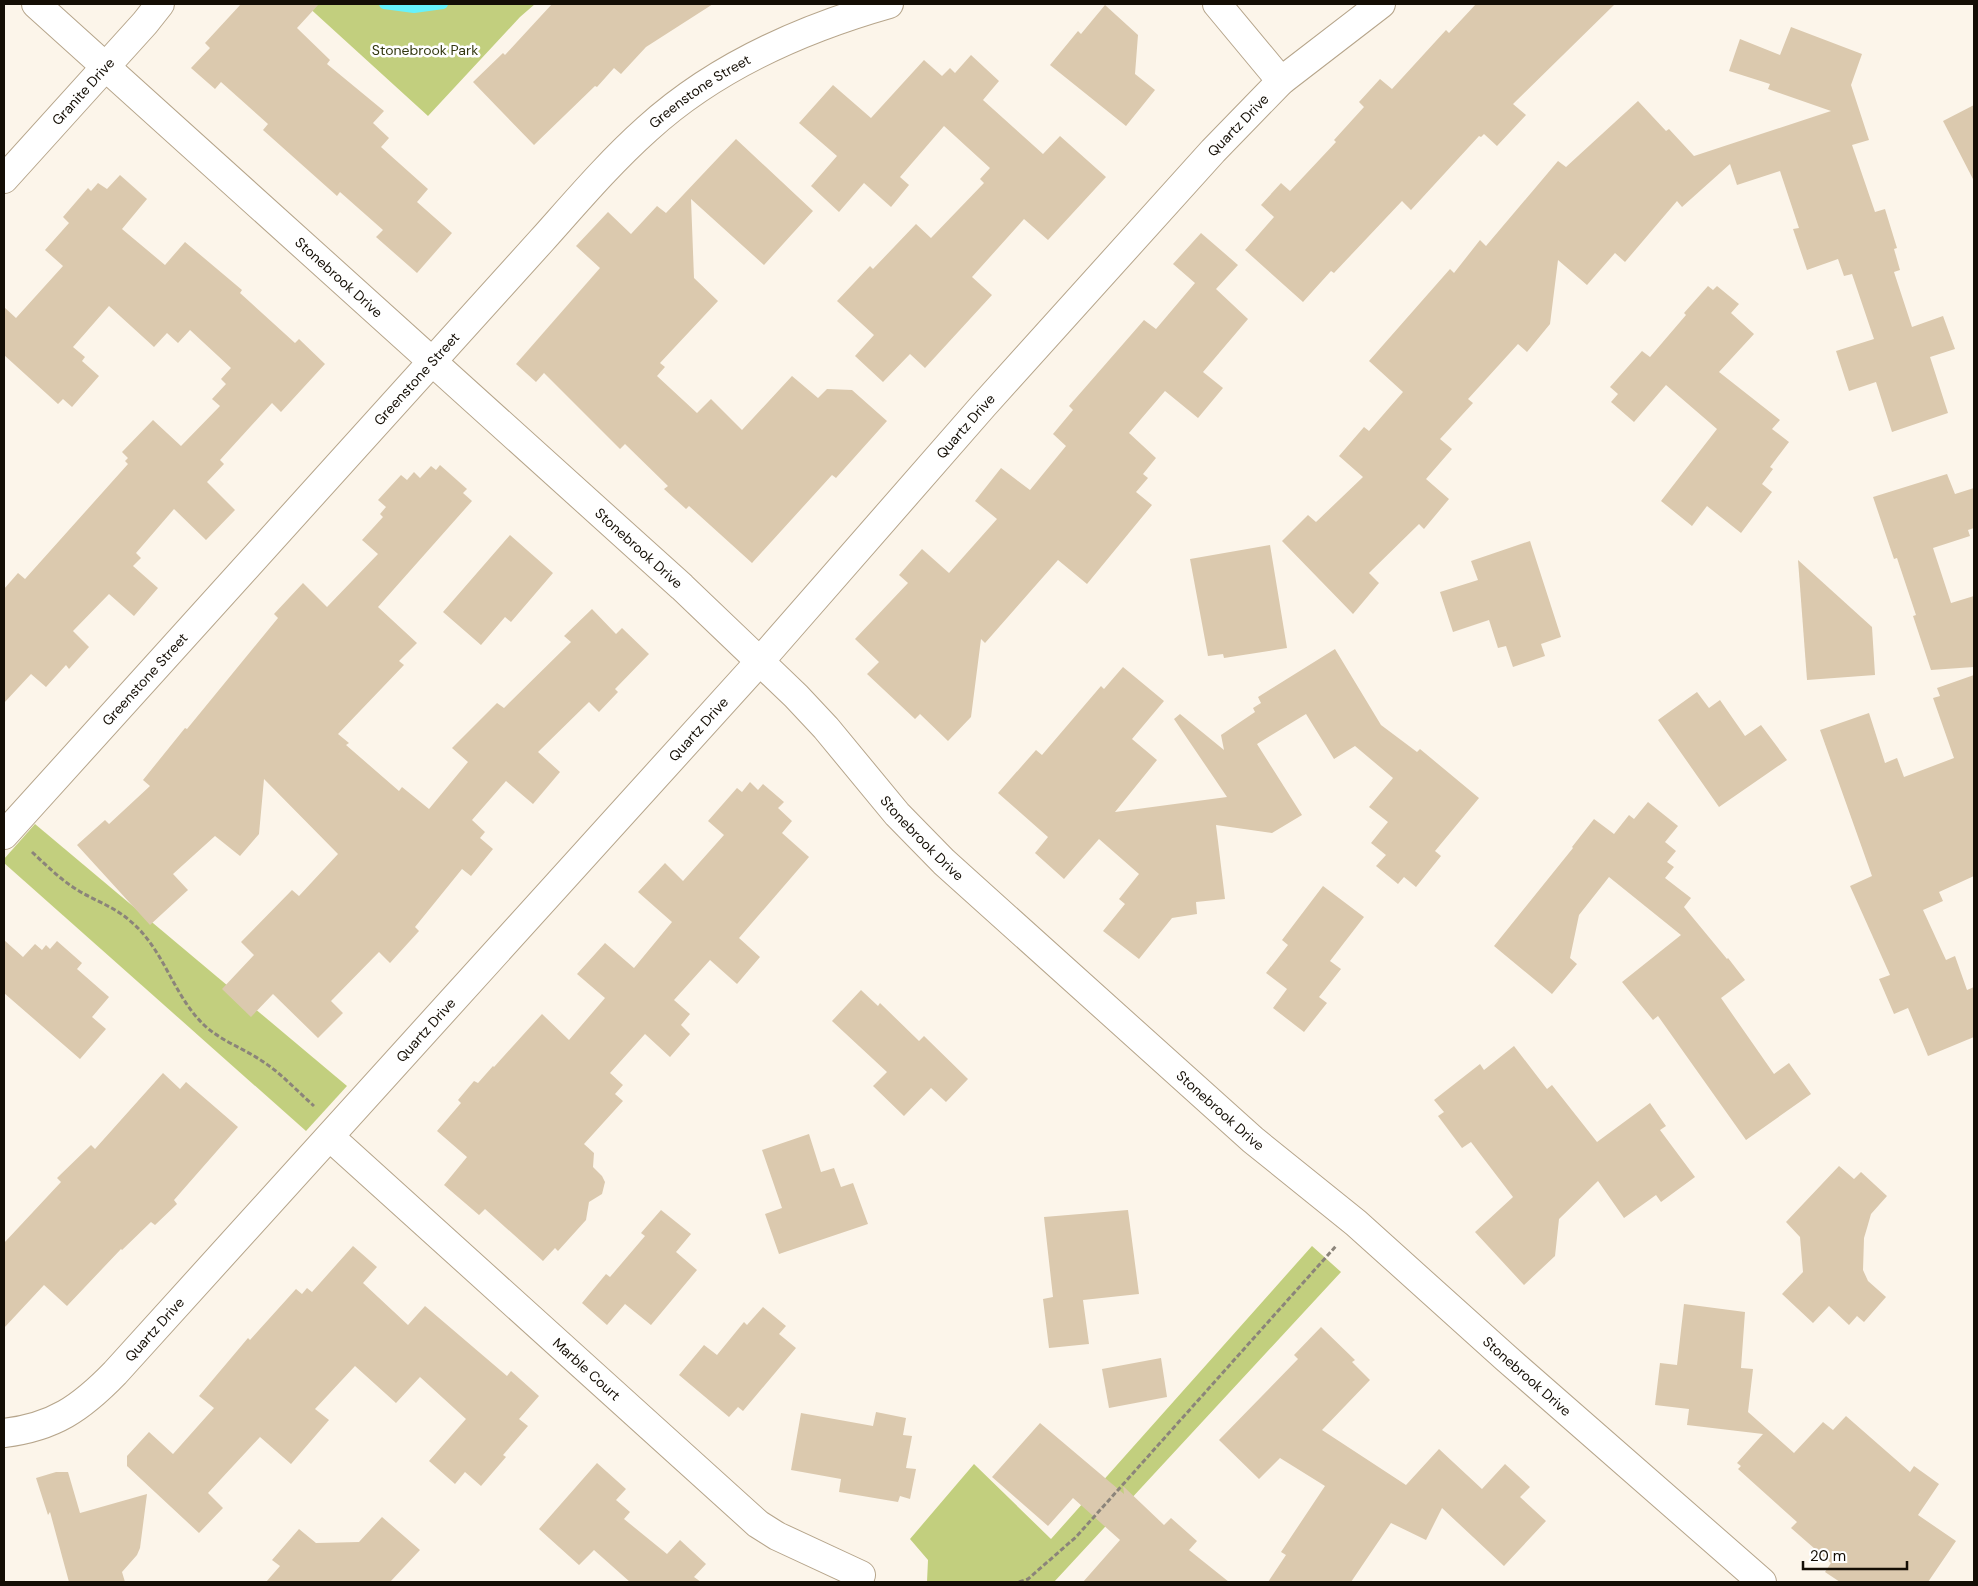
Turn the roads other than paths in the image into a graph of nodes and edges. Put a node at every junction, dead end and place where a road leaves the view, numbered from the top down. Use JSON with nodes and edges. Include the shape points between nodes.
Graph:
{"nodes":[{"id":1,"x":36,"y":4,"type":"edge"},
{"id":2,"x":160,"y":4,"type":"edge"},
{"id":3,"x":889,"y":4,"type":"edge"},
{"id":4,"x":1217,"y":4,"type":"edge"},
{"id":5,"x":1381,"y":4,"type":"edge"},
{"id":6,"x":106,"y":66,"type":"junction"},
{"id":7,"x":1281,"y":81,"type":"junction"},
{"id":8,"x":4,"y":179,"type":"edge"},
{"id":9,"x":432,"y":361,"type":"junction"},
{"id":10,"x":761,"y":660,"type":"junction"},
{"id":11,"x":6,"y":833,"type":"edge"},
{"id":12,"x":334,"y":1132,"type":"junction"},
{"id":13,"x":4,"y":1433,"type":"edge"},
{"id":14,"x":861,"y":1575,"type":"dead end"},
{"id":15,"x":1762,"y":1582,"type":"edge"}],
"edges":[{"from":1,"to":6,"type":"street","name":"Stonebrook Drive"},
{"from":2,"to":6,"type":"street","name":"Granite Drive"},
{"from":3,"to":9,"type":"street","name":"Greenstone Street","via":[[818,26],[773,46],[727,70],[679,102],[610,165]]},
{"from":4,"to":7,"type":"street"},
{"from":5,"to":7,"type":"street","name":"Quartz Drive"},
{"from":6,"to":8,"type":"street","name":"Granite Drive"},
{"from":6,"to":9,"type":"street","name":"Stonebrook Drive"},
{"from":7,"to":10,"type":"street","name":"Quartz Drive","via":[[1213,151],[996,391]]},
{"from":9,"to":10,"type":"street","name":"Stonebrook Drive"},
{"from":9,"to":11,"type":"street","name":"Greenstone Street"},
{"from":10,"to":12,"type":"street","name":"Quartz Drive"},
{"from":10,"to":15,"type":"street","name":"Stonebrook Drive","via":[[826,728],[897,814],[944,862],[1253,1140],[1356,1223]]},
{"from":12,"to":13,"type":"street","name":"Quartz Drive","via":[[94,1394],[72,1411],[48,1423]]},
{"from":12,"to":14,"type":"street","name":"Marble Court","via":[[758,1524],[776,1536]]}]}
